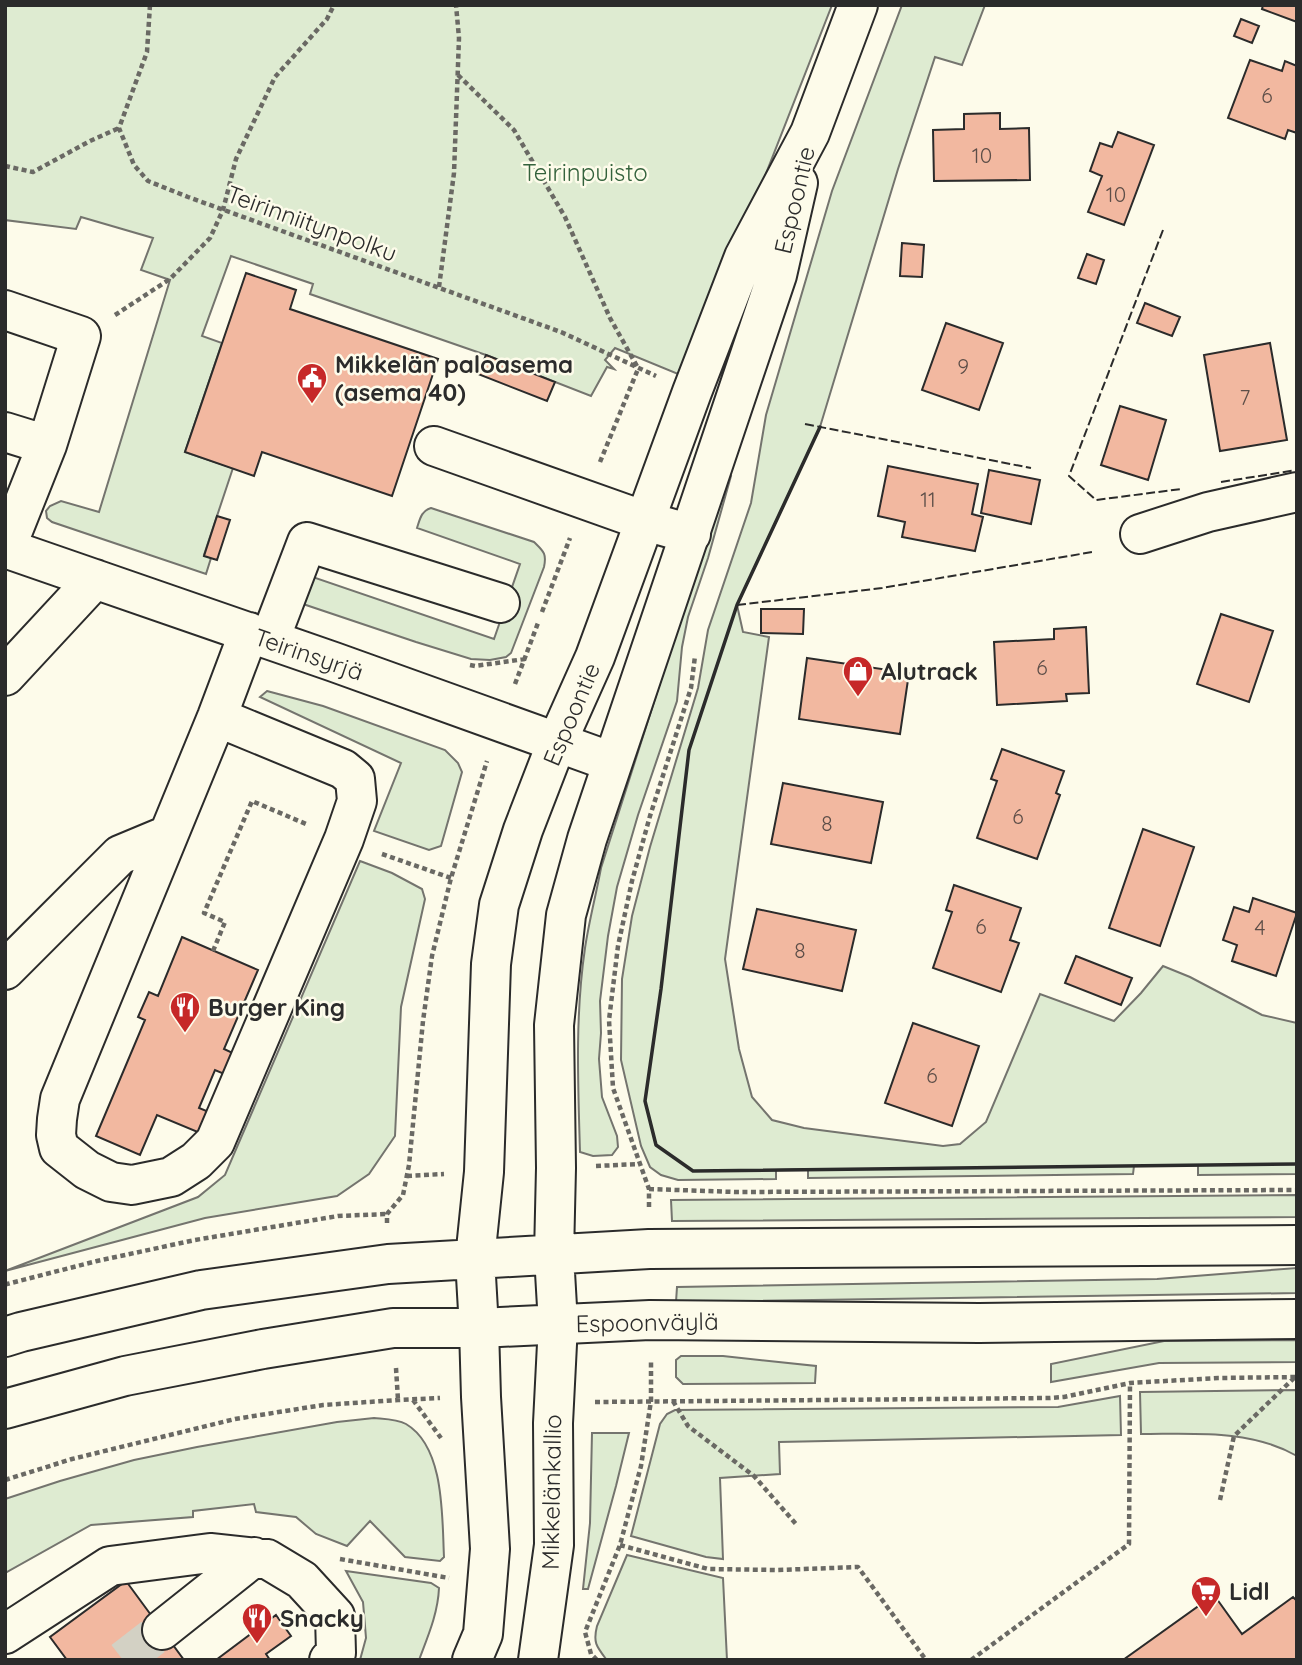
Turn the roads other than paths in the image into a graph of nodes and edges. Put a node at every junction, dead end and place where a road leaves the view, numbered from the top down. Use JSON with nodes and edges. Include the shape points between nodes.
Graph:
{"nodes":[{"id":1,"x":858,"y":5,"type":"edge"},
{"id":2,"x":810,"y":133,"type":"junction"},
{"id":3,"x":5,"y":310,"type":"edge"},
{"id":4,"x":5,"y":432,"type":"edge"},
{"id":5,"x":47,"y":445,"type":"junction"},
{"id":6,"x":435,"y":446,"type":"dead end"},
{"id":7,"x":1297,"y":492,"type":"edge"},
{"id":8,"x":645,"y":521,"type":"junction"},
{"id":9,"x":691,"y":534,"type":"junction"},
{"id":10,"x":1140,"y":534,"type":"dead end"},
{"id":11,"x":6,"y":548,"type":"edge"},
{"id":12,"x":95,"y":579,"type":"junction"},
{"id":13,"x":500,"y":603,"type":"dead end"},
{"id":14,"x":259,"y":636,"type":"junction"},
{"id":15,"x":5,"y":676,"type":"edge"},
{"id":16,"x":217,"y":717,"type":"junction"},
{"id":17,"x":557,"y":742,"type":"junction"},
{"id":18,"x":612,"y":762,"type":"junction"},
{"id":19,"x":168,"y":835,"type":"junction"},
{"id":20,"x":5,"y":970,"type":"edge"},
{"id":21,"x":1297,"y":1245,"type":"edge"},
{"id":22,"x":554,"y":1255,"type":"junction"},
{"id":23,"x":475,"y":1259,"type":"junction"},
{"id":24,"x":1297,"y":1319,"type":"edge"},
{"id":25,"x":558,"y":1324,"type":"junction"},
{"id":26,"x":479,"y":1328,"type":"junction"},
{"id":27,"x":5,"y":1336,"type":"edge"},
{"id":28,"x":5,"y":1409,"type":"edge"},
{"id":29,"x":254,"y":1557,"type":"junction"},
{"id":30,"x":162,"y":1630,"type":"tunnel mouth"},
{"id":31,"x":5,"y":1634,"type":"edge"},
{"id":32,"x":478,"y":1647,"type":"edge"},
{"id":33,"x":329,"y":1660,"type":"edge"},
{"id":34,"x":539,"y":1660,"type":"edge"}],
"edges":[{"from":1,"to":2,"type":"main road","name":"Espoontie"},
{"from":2,"to":8,"type":"main road","name":"Espoontie","via":[[744,257]]},
{"from":2,"to":9,"type":"main road","name":"Espoontie","via":[[778,275]]},
{"from":3,"to":5,"type":"main road","via":[[81,336]]},
{"from":4,"to":5,"type":"main road"},
{"from":5,"to":11,"type":"main road"},
{"from":6,"to":8,"type":"main road"},
{"from":7,"to":10,"type":"main road","via":[[1208,512]]},
{"from":8,"to":9,"type":"main road"},
{"from":8,"to":17,"type":"main road","name":"Espoontie","via":[[595,657]]},
{"from":9,"to":18,"type":"main road","name":"Espoontie"},
{"from":11,"to":12,"type":"main road","name":"Teirinsyrjä"},
{"from":12,"to":14,"type":"main road","name":"Teirinsyrjä"},
{"from":12,"to":15,"type":"main road"},
{"from":13,"to":14,"type":"main road","via":[[307,542]]},
{"from":14,"to":16,"type":"main road"},
{"from":14,"to":17,"type":"main road","name":"Teirinsyrjä"},
{"from":16,"to":19,"type":"main road"},
{"from":16,"to":19,"type":"main road","via":[[343,769],[355,779],[358,801],[215,1142],[171,1177],[132,1185],[111,1182],[87,1170],[59,1148],[57,1119],[70,1073]]},
{"from":17,"to":18,"type":"main road","name":"Teirinsyrjä"},
{"from":17,"to":23,"type":"main road","name":"Espoontie","via":[[499,905],[491,964],[484,1172]]},
{"from":18,"to":22,"type":"main road","name":"Espoontie","via":[[566,915],[559,972],[554,1025]]},
{"from":19,"to":20,"type":"main road","via":[[120,855]]},
{"from":21,"to":22,"type":"main road","via":[[649,1250]]},
{"from":22,"to":23,"type":"main road"},
{"from":22,"to":25,"type":"main road","name":"Espoontie"},
{"from":23,"to":26,"type":"main road","name":"Espoontie"},
{"from":23,"to":27,"type":"main road","via":[[388,1264],[201,1290]]},
{"from":24,"to":25,"type":"main road","name":"Espoonväylä"},
{"from":25,"to":26,"type":"main road","name":"Espoonväylä"},
{"from":25,"to":34,"type":"main road","name":"Mikkelänkallio","via":[[554,1545]]},
{"from":26,"to":28,"type":"main road","name":"Espoonväylä","via":[[393,1328],[263,1349],[125,1376]]},
{"from":26,"to":32,"type":"main road","via":[[490,1549]]},
{"from":29,"to":30,"type":"main road"},
{"from":29,"to":31,"type":"main road","via":[[210,1553],[110,1566]]},
{"from":29,"to":33,"type":"main road","via":[[267,1559],[302,1580],[335,1616],[336,1653]]},
{"from":32,"to":34,"type":"main road"}]}
